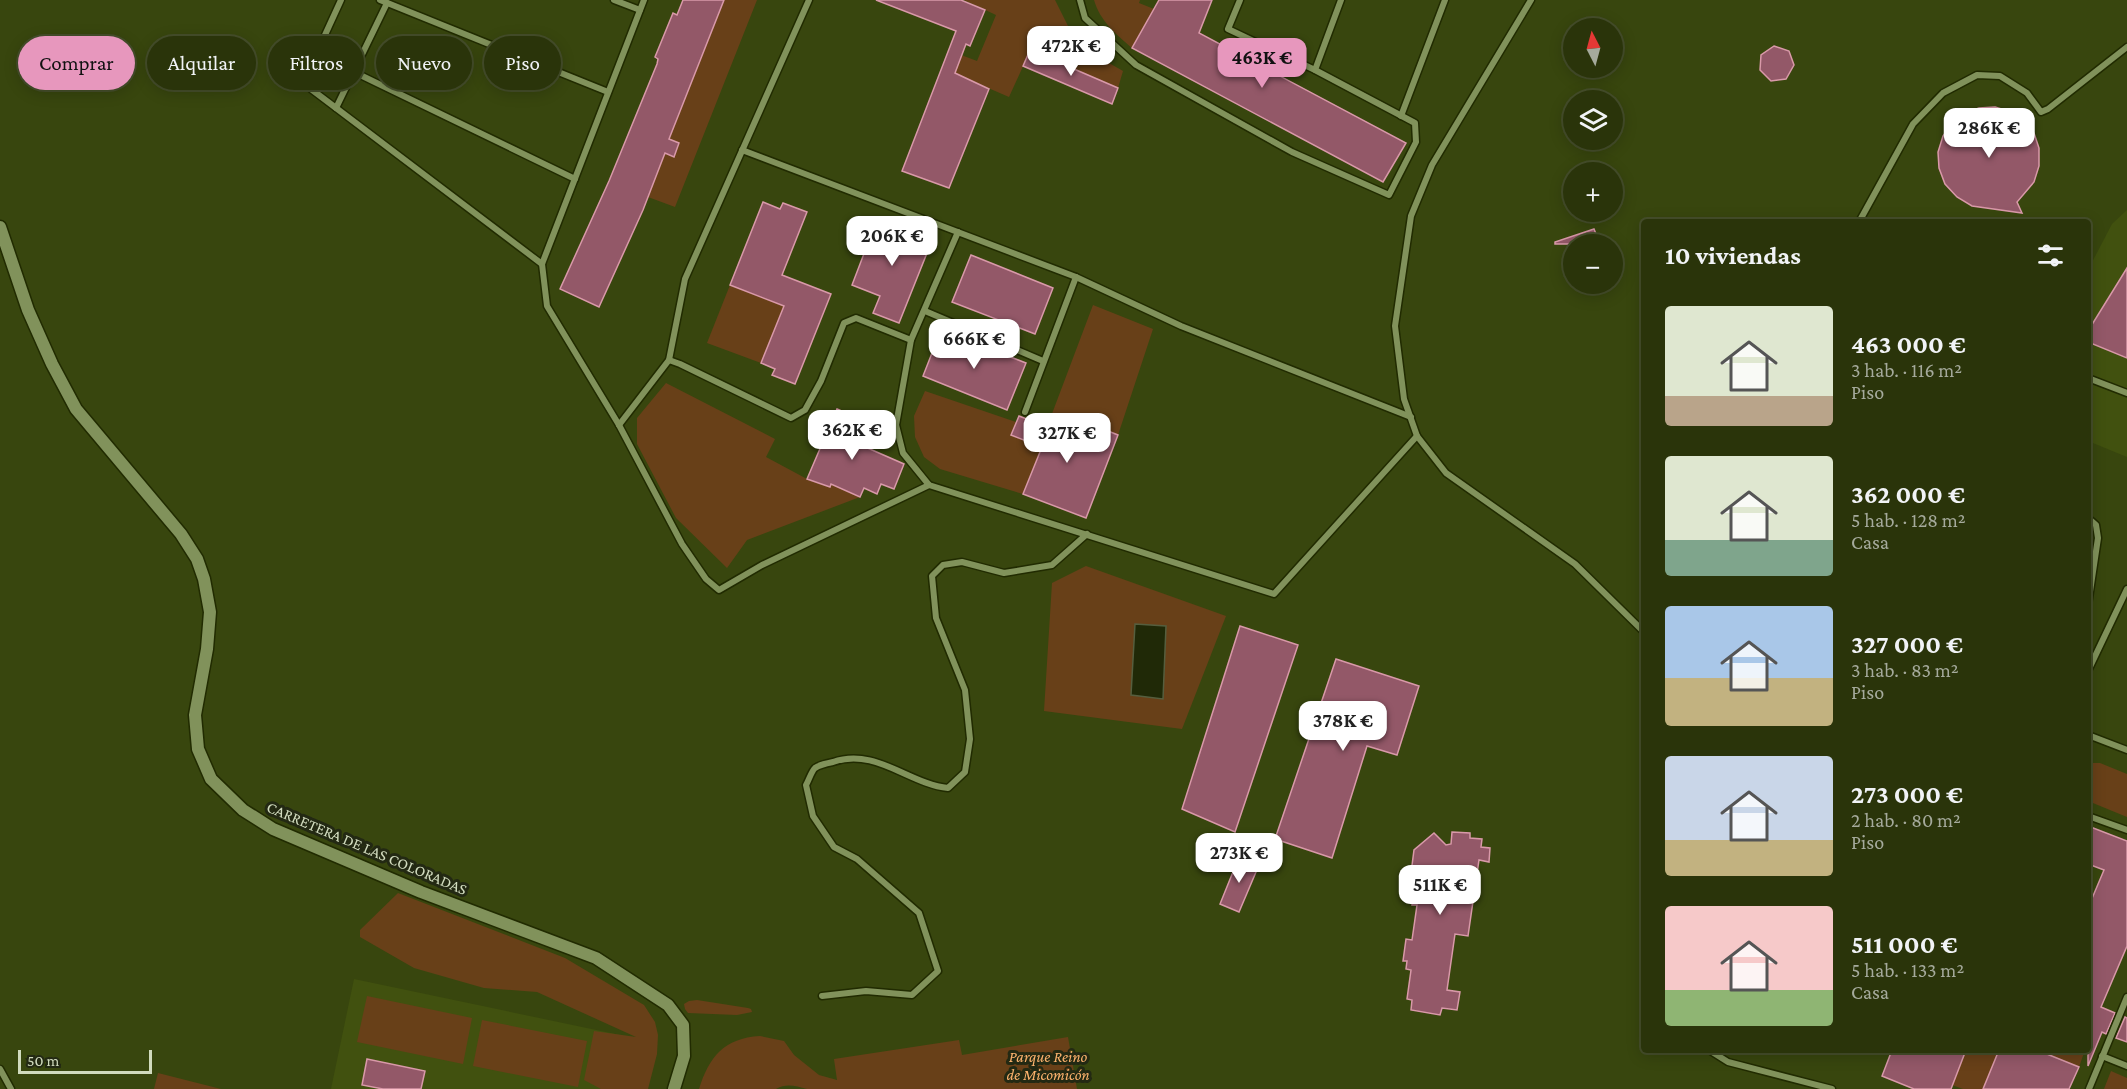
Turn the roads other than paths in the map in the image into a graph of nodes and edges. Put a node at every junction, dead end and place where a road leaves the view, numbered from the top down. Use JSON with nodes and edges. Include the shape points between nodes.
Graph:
{"nodes":[{"id":1,"x":341,"y":0,"type":"edge"},
{"id":2,"x":614,"y":0,"type":"edge"},
{"id":3,"x":644,"y":0,"type":"edge"},
{"id":4,"x":809,"y":0,"type":"edge"},
{"id":5,"x":1080,"y":0,"type":"edge"},
{"id":6,"x":1240,"y":0,"type":"edge"},
{"id":7,"x":1341,"y":0,"type":"edge"},
{"id":8,"x":1445,"y":0,"type":"edge"},
{"id":9,"x":1531,"y":0,"type":"edge"},
{"id":10,"x":384,"y":1,"type":"edge"},
{"id":11,"x":640,"y":10,"type":"junction"},
{"id":12,"x":2127,"y":47,"type":"edge"},
{"id":13,"x":364,"y":48,"type":"edge"},
{"id":14,"x":1315,"y":70,"type":"junction"},
{"id":15,"x":364,"y":77,"type":"edge"},
{"id":16,"x":345,"y":90,"type":"edge"},
{"id":17,"x":609,"y":92,"type":"junction"},
{"id":18,"x":336,"y":108,"type":"junction"},
{"id":19,"x":1401,"y":116,"type":"junction"},
{"id":20,"x":742,"y":150,"type":"junction"},
{"id":21,"x":575,"y":179,"type":"junction"},
{"id":22,"x":1861,"y":219,"type":"edge"},
{"id":23,"x":0,"y":227,"type":"edge"},
{"id":24,"x":958,"y":232,"type":"junction"},
{"id":25,"x":542,"y":264,"type":"junction"},
{"id":26,"x":1076,"y":277,"type":"junction"},
{"id":27,"x":926,"y":310,"type":"junction"},
{"id":28,"x":911,"y":340,"type":"junction"},
{"id":29,"x":669,"y":360,"type":"junction"},
{"id":30,"x":1043,"y":361,"type":"junction"},
{"id":31,"x":2091,"y":379,"type":"edge"},
{"id":32,"x":2127,"y":393,"type":"edge"},
{"id":33,"x":1025,"y":412,"type":"dead end"},
{"id":34,"x":1411,"y":417,"type":"junction"},
{"id":35,"x":620,"y":425,"type":"junction"},
{"id":36,"x":1417,"y":436,"type":"junction"},
{"id":37,"x":929,"y":484,"type":"junction"},
{"id":38,"x":2091,"y":521,"type":"edge"},
{"id":39,"x":1087,"y":534,"type":"junction"},
{"id":40,"x":2091,"y":585,"type":"edge"},
{"id":41,"x":2126,"y":592,"type":"edge"},
{"id":42,"x":1641,"y":629,"type":"edge"},
{"id":43,"x":2091,"y":665,"type":"edge"},
{"id":44,"x":2091,"y":736,"type":"edge"},
{"id":45,"x":2127,"y":750,"type":"edge"},
{"id":46,"x":2091,"y":817,"type":"edge"},
{"id":47,"x":2127,"y":831,"type":"edge"},
{"id":48,"x":822,"y":996,"type":"dead end"},
{"id":49,"x":2127,"y":997,"type":"edge"},
{"id":50,"x":1714,"y":1053,"type":"edge"},
{"id":51,"x":2103,"y":1056,"type":"junction"},
{"id":52,"x":2127,"y":1066,"type":"edge"},
{"id":53,"x":0,"y":1069,"type":"edge"},
{"id":54,"x":11,"y":1089,"type":"edge"},
{"id":55,"x":674,"y":1089,"type":"edge"},
{"id":56,"x":1832,"y":1089,"type":"edge"},
{"id":57,"x":2089,"y":1089,"type":"edge"}],
"edges":[{"from":1,"to":18,"type":"street","via":[[303,83]]},
{"from":2,"to":11,"type":"street"},
{"from":3,"to":11,"type":"street"},
{"from":4,"to":20,"type":"street"},
{"from":5,"to":19,"type":"street","via":[[1085,18],[1136,65],[1292,152],[1389,195],[1416,142],[1415,123]]},
{"from":6,"to":14,"type":"street","via":[[1228,29]]},
{"from":7,"to":14,"type":"street"},
{"from":8,"to":19,"type":"street"},
{"from":9,"to":34,"type":"street","via":[[1432,165],[1411,216],[1395,326],[1404,399]]},
{"from":10,"to":13,"type":"street"},
{"from":10,"to":17,"type":"street"},
{"from":11,"to":17,"type":"street"},
{"from":12,"to":22,"type":"street","via":[[2041,112],[2027,93],[2000,76],[1977,75],[1943,93],[1912,124]]},
{"from":14,"to":19,"type":"street"},
{"from":15,"to":21,"type":"street"},
{"from":16,"to":18,"type":"street"},
{"from":17,"to":21,"type":"street"},
{"from":18,"to":25,"type":"street"},
{"from":20,"to":24,"type":"street"},
{"from":20,"to":29,"type":"street","via":[[685,279]]},
{"from":21,"to":25,"type":"street"},
{"from":23,"to":55,"type":"street","name":"CARRETERA DE LAS COLORADAS","via":[[28,310],[76,409],[181,534],[197,559],[210,612],[195,715],[198,749],[210,779],[243,810],[273,829],[421,892],[596,958],[668,1005],[683,1024],[684,1056]]},
{"from":24,"to":26,"type":"street"},
{"from":24,"to":27,"type":"street"},
{"from":25,"to":35,"type":"street","via":[[547,306]]},
{"from":26,"to":30,"type":"street"},
{"from":26,"to":34,"type":"street","via":[[1181,326]]},
{"from":27,"to":28,"type":"street"},
{"from":27,"to":30,"type":"street"},
{"from":28,"to":29,"type":"street","via":[[856,318],[844,323],[816,391],[805,410],[791,418]]},
{"from":28,"to":37,"type":"street","via":[[896,425],[903,453]]},
{"from":29,"to":35,"type":"street"},
{"from":30,"to":33,"type":"street"},
{"from":31,"to":32,"type":"street"},
{"from":34,"to":36,"type":"street"},
{"from":35,"to":37,"type":"street","via":[[682,544],[706,579],[720,590],[762,565]]},
{"from":36,"to":39,"type":"street","via":[[1274,594]]},
{"from":36,"to":42,"type":"street","via":[[1446,473],[1575,564]]},
{"from":37,"to":39,"type":"street"},
{"from":38,"to":40,"type":"street","via":[[2096,525],[2098,538]]},
{"from":39,"to":48,"type":"street","via":[[1052,565],[1004,573],[962,562],[943,565],[932,576],[936,618],[965,690],[970,739],[965,772],[948,788],[856,758],[816,768],[806,785],[813,816],[834,848],[857,859],[919,913],[938,971],[912,995],[866,991]]},
{"from":41,"to":43,"type":"street"},
{"from":44,"to":45,"type":"street"},
{"from":46,"to":47,"type":"street"},
{"from":49,"to":51,"type":"street"},
{"from":50,"to":56,"type":"street","via":[[1728,1062]]},
{"from":51,"to":52,"type":"street"},
{"from":51,"to":57,"type":"street"},
{"from":53,"to":54,"type":"street"}]}
